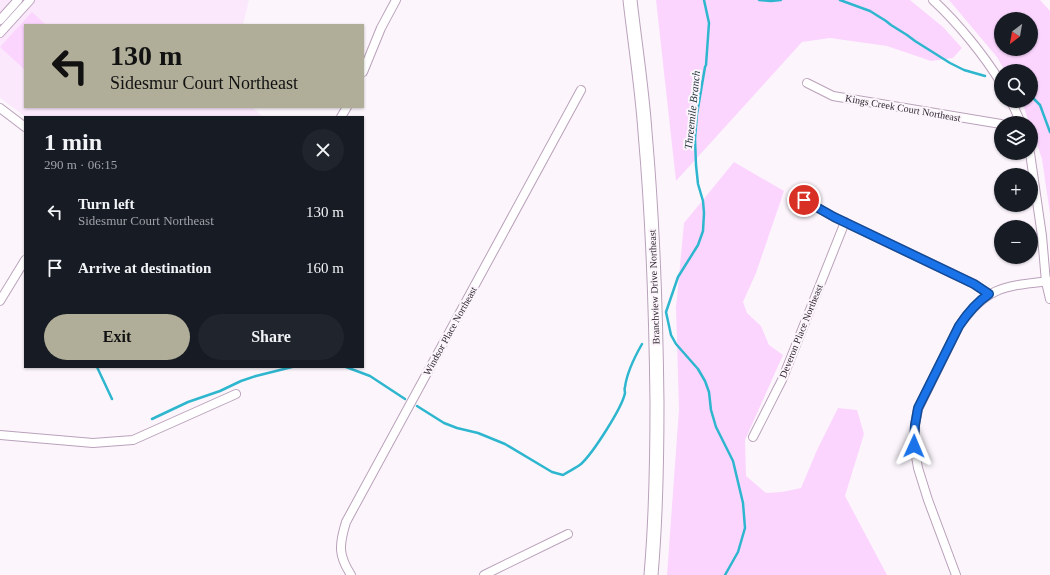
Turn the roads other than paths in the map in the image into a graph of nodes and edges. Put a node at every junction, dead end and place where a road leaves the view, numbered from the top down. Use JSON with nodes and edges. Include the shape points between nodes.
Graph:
{"nodes":[{"id":1,"x":18,"y":0,"type":"edge"},
{"id":2,"x":30,"y":0,"type":"edge"},
{"id":3,"x":396,"y":0,"type":"edge"},
{"id":4,"x":630,"y":0,"type":"edge"},
{"id":5,"x":933,"y":0,"type":"edge"},
{"id":6,"x":0,"y":20,"type":"edge"},
{"id":7,"x":0,"y":33,"type":"edge"},
{"id":8,"x":364,"y":70,"type":"edge"},
{"id":9,"x":994,"y":72,"type":"edge"},
{"id":10,"x":807,"y":84,"type":"dead end"},
{"id":11,"x":581,"y":90,"type":"dead end"},
{"id":12,"x":0,"y":108,"type":"edge"},
{"id":13,"x":994,"y":123,"type":"edge"},
{"id":14,"x":24,"y":126,"type":"edge"},
{"id":15,"x":1031,"y":160,"type":"edge"},
{"id":16,"x":804,"y":200,"type":"dead end"},
{"id":17,"x":845,"y":222,"type":"junction"},
{"id":18,"x":24,"y":262,"type":"edge"},
{"id":19,"x":1048,"y":281,"type":"edge"},
{"id":20,"x":989,"y":294,"type":"junction"},
{"id":21,"x":1050,"y":299,"type":"edge"},
{"id":22,"x":0,"y":301,"type":"edge"},
{"id":23,"x":236,"y":394,"type":"dead end"},
{"id":24,"x":0,"y":434,"type":"edge"},
{"id":25,"x":753,"y":437,"type":"dead end"},
{"id":26,"x":568,"y":534,"type":"dead end"},
{"id":27,"x":351,"y":575,"type":"edge"},
{"id":28,"x":484,"y":575,"type":"edge"},
{"id":29,"x":652,"y":575,"type":"edge"},
{"id":30,"x":956,"y":575,"type":"edge"}],
"edges":[{"from":1,"to":6,"type":"street"},
{"from":2,"to":7,"type":"street"},
{"from":3,"to":8,"type":"street"},
{"from":4,"to":29,"type":"main road","name":"Branchview Drive Northeast","via":[[645,131],[654,267],[657,457]]},
{"from":5,"to":9,"type":"street","via":[[945,11]]},
{"from":10,"to":13,"type":"street","name":"Kings Creek Court Northeast","via":[[834,96]]},
{"from":11,"to":27,"type":"street","name":"Windsor Place Northeast","via":[[346,522],[341,553],[343,563]]},
{"from":12,"to":14,"type":"street"},
{"from":15,"to":19,"type":"street"},
{"from":16,"to":17,"type":"street"},
{"from":17,"to":20,"type":"street","via":[[974,284]]},
{"from":17,"to":25,"type":"street","name":"Deveron Place Northeast","via":[[782,380]]},
{"from":18,"to":22,"type":"street"},
{"from":19,"to":20,"type":"street","via":[[1010,286]]},
{"from":19,"to":21,"type":"street"},
{"from":20,"to":30,"type":"street","via":[[967,314],[959,326],[918,408],[915,425],[914,446],[918,468]]},
{"from":23,"to":24,"type":"street","via":[[133,440],[93,443]]},
{"from":26,"to":28,"type":"street"}]}
